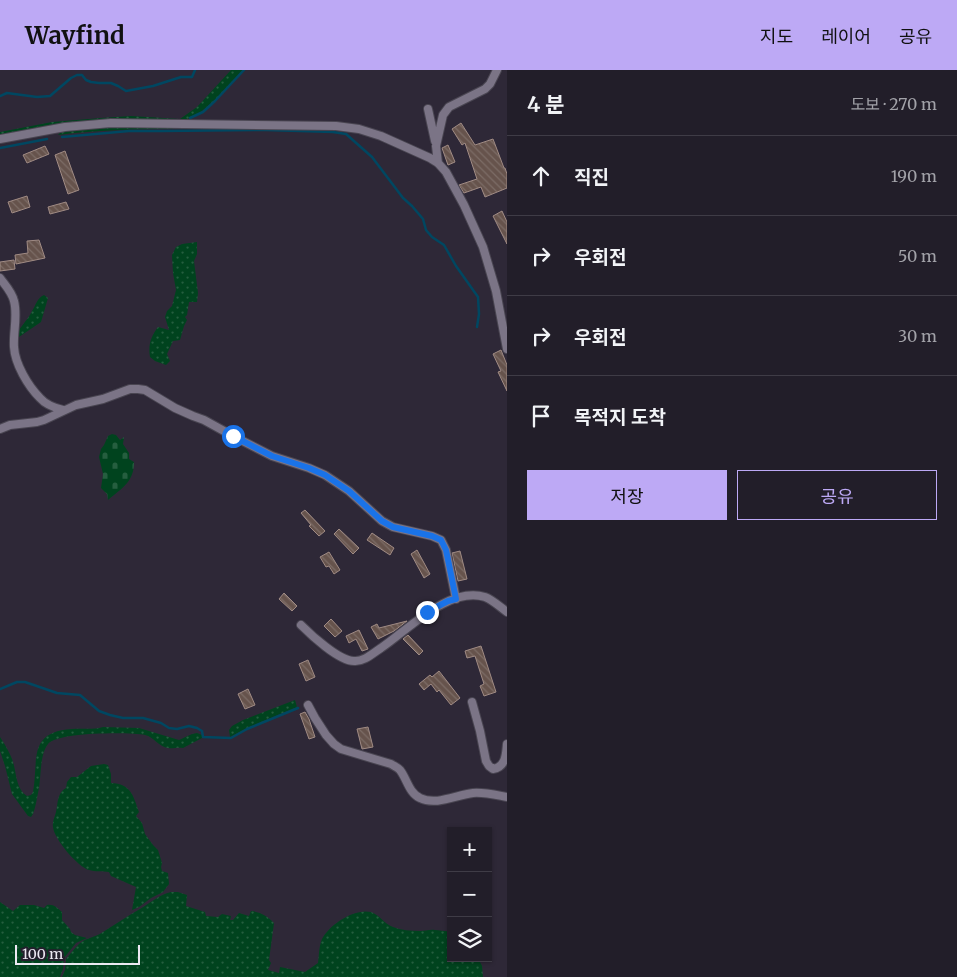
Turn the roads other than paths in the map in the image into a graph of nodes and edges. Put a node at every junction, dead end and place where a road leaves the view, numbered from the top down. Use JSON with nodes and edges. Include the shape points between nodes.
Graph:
{"nodes":[{"id":1,"x":497,"y":70,"type":"edge"},
{"id":2,"x":428,"y":109,"type":"dead end"},
{"id":3,"x":0,"y":139,"type":"edge"},
{"id":4,"x":436,"y":146,"type":"junction"},
{"id":5,"x":438,"y":163,"type":"junction"},
{"id":6,"x":0,"y":278,"type":"edge"},
{"id":7,"x":507,"y":349,"type":"edge"},
{"id":8,"x":64,"y":410,"type":"junction"},
{"id":9,"x":0,"y":429,"type":"edge"},
{"id":10,"x":456,"y":599,"type":"junction"},
{"id":11,"x":507,"y":612,"type":"edge"},
{"id":12,"x":301,"y":625,"type":"dead end"},
{"id":13,"x":472,"y":702,"type":"dead end"},
{"id":14,"x":308,"y":706,"type":"dead end"},
{"id":15,"x":507,"y":744,"type":"edge"},
{"id":16,"x":507,"y":797,"type":"edge"}],
"edges":[{"from":1,"to":4,"type":"street","via":[[485,90],[445,111]]},
{"from":2,"to":4,"type":"street"},
{"from":3,"to":5,"type":"street","via":[[65,127],[111,123],[336,126],[382,136]]},
{"from":4,"to":5,"type":"street"},
{"from":5,"to":7,"type":"street","via":[[457,192],[483,247],[496,291]]},
{"from":6,"to":8,"type":"street","via":[[14,300],[16,360],[40,399]]},
{"from":8,"to":9,"type":"street","via":[[44,420]]},
{"from":8,"to":10,"type":"street","via":[[130,390],[145,390],[272,456],[320,472],[349,491],[382,521],[441,540]]},
{"from":10,"to":11,"type":"street","via":[[474,595],[484,597]]},
{"from":10,"to":12,"type":"street","via":[[427,612],[369,656],[353,662],[336,654]]},
{"from":13,"to":15,"type":"street","via":[[486,761],[493,769],[505,759]]},
{"from":14,"to":16,"type":"street","via":[[334,744],[397,767],[414,795],[420,798],[436,801],[474,793]]}]}
